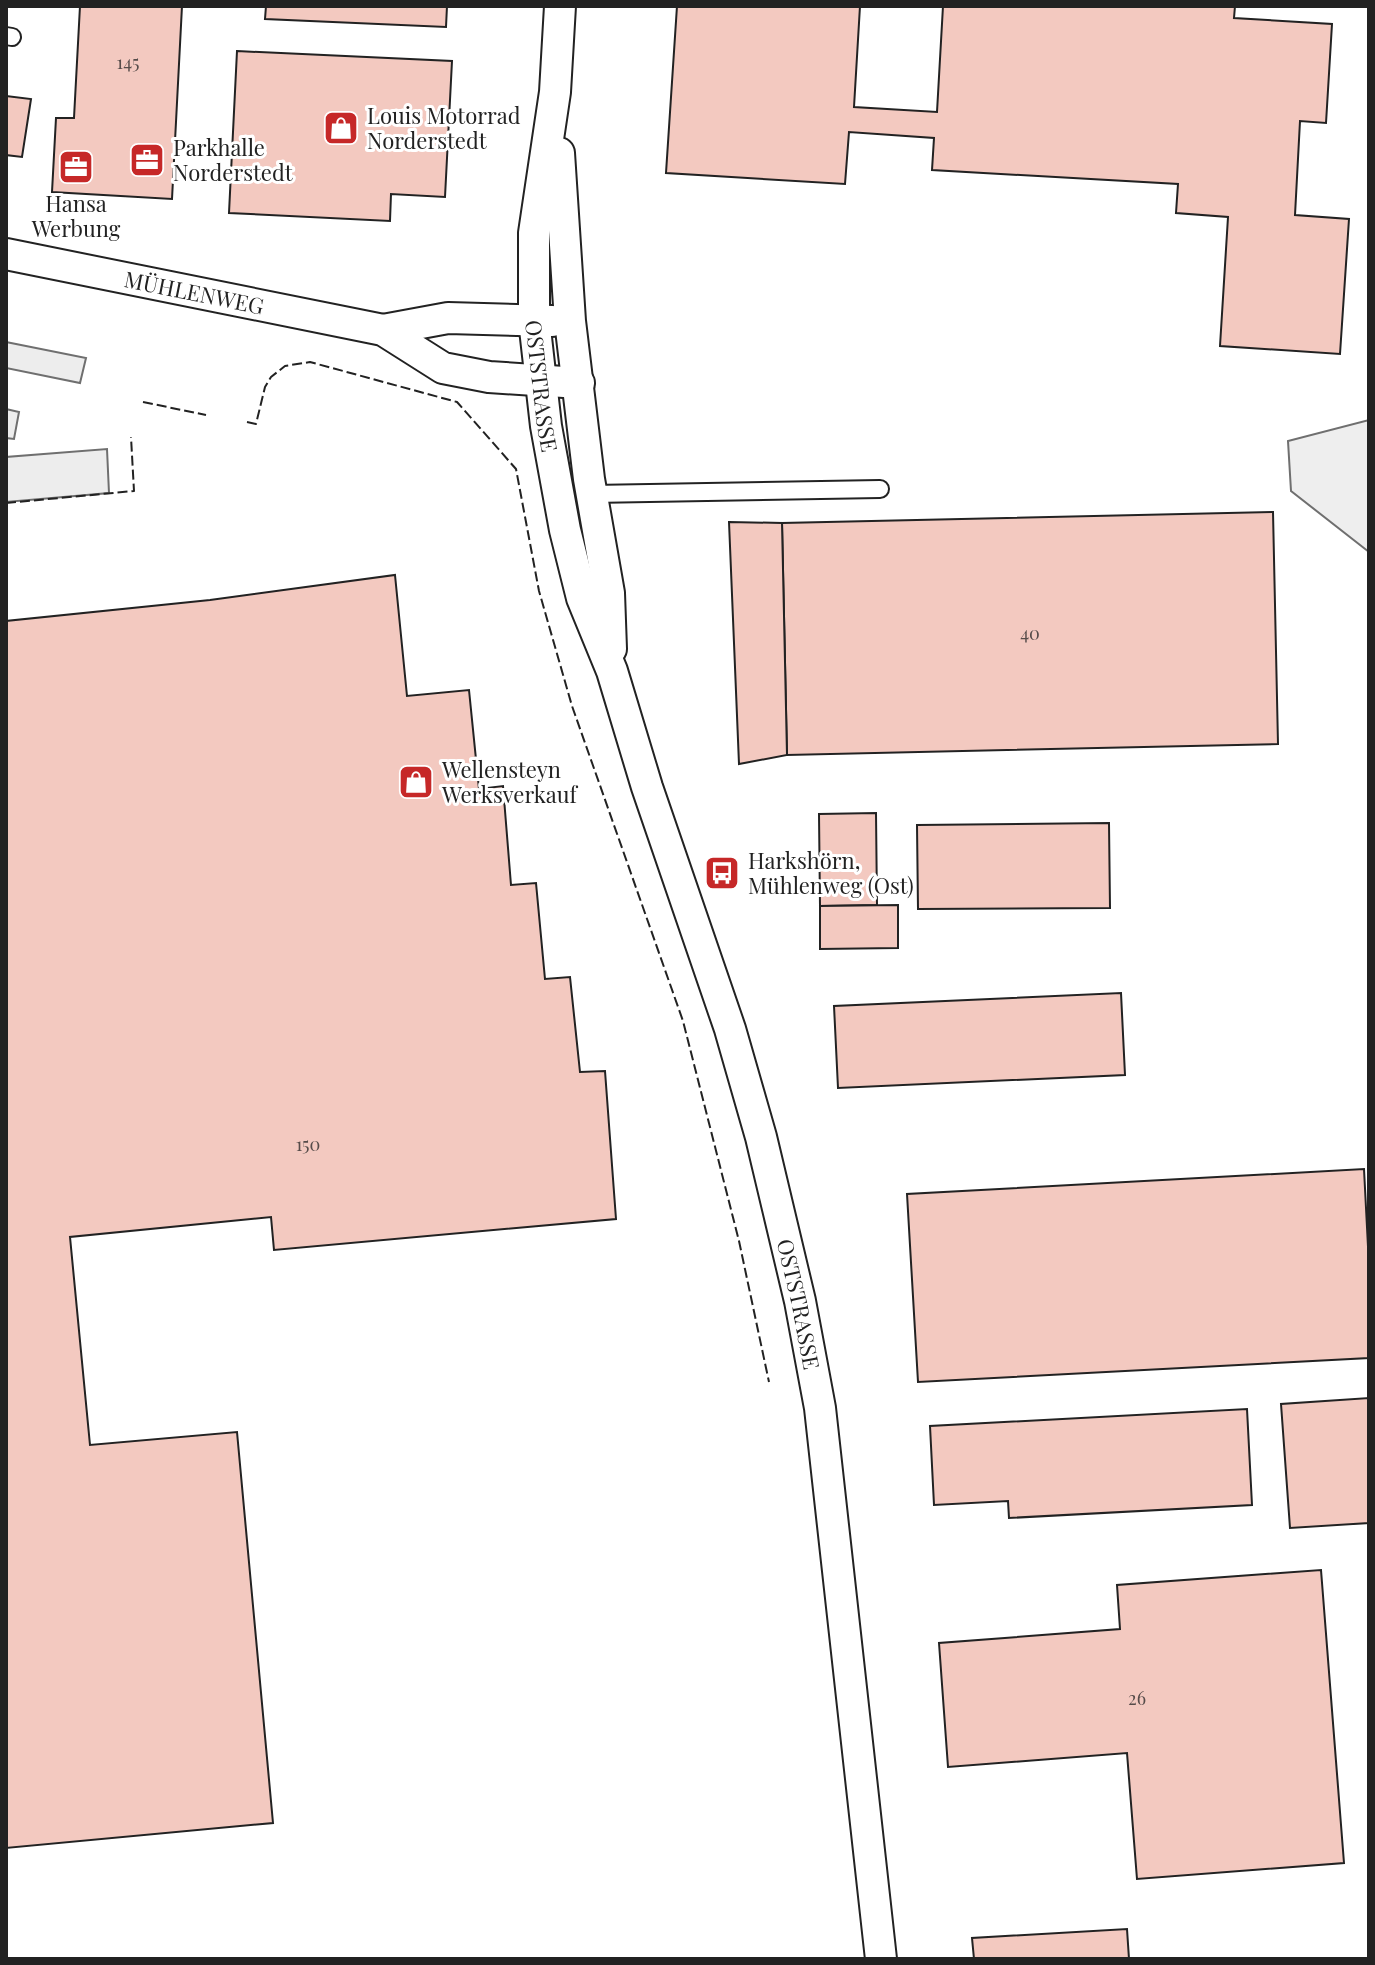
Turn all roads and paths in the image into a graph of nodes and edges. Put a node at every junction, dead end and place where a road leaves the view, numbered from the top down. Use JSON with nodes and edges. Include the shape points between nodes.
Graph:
{"nodes":[{"id":1,"x":560,"y":6,"type":"edge"},
{"id":2,"x":555,"y":92,"type":"junction"},
{"id":3,"x":6,"y":254,"type":"edge"},
{"id":4,"x":534,"y":320,"type":"junction"},
{"id":5,"x":570,"y":321,"type":"junction"},
{"id":6,"x":383,"y":330,"type":"junction"},
{"id":7,"x":539,"y":381,"type":"junction"},
{"id":8,"x":579,"y":383,"type":"junction"},
{"id":9,"x":880,"y":489,"type":"dead end"},
{"id":10,"x":592,"y":494,"type":"junction"},
{"id":11,"x":612,"y":671,"type":"junction"},
{"id":12,"x":881,"y":1959,"type":"edge"}],
"edges":[{"from":1,"to":2,"type":"street","name":"OSTSTRASSE"},
{"from":2,"to":4,"type":"street","name":"OSTSTRASSE","via":[[534,233]]},
{"from":2,"to":5,"type":"street","name":"OSTSTRASSE"},
{"from":3,"to":6,"type":"street","name":"MÜHLENWEG"},
{"from":4,"to":5,"type":"street","name":"MÜHLENWEG"},
{"from":4,"to":6,"type":"street","name":"MÜHLENWEG","via":[[448,318]]},
{"from":4,"to":7,"type":"street","name":"OSTSTRASSE"},
{"from":5,"to":8,"type":"street","name":"OSTSTRASSE"},
{"from":6,"to":7,"type":"street","name":"MÜHLENWEG","via":[[443,368]]},
{"from":7,"to":8,"type":"street","name":"MÜHLENWEG"},
{"from":7,"to":11,"type":"street","name":"OSTSTRASSE","via":[[582,598]]},
{"from":8,"to":10,"type":"street","name":"OSTSTRASSE"},
{"from":9,"to":10,"type":"lane"},
{"from":10,"to":11,"type":"street","name":"OSTSTRASSE","via":[[609,593]]},
{"from":11,"to":12,"type":"street","name":"OSTSTRASSE","via":[[730,1029],[800,1301],[820,1408]]}]}
